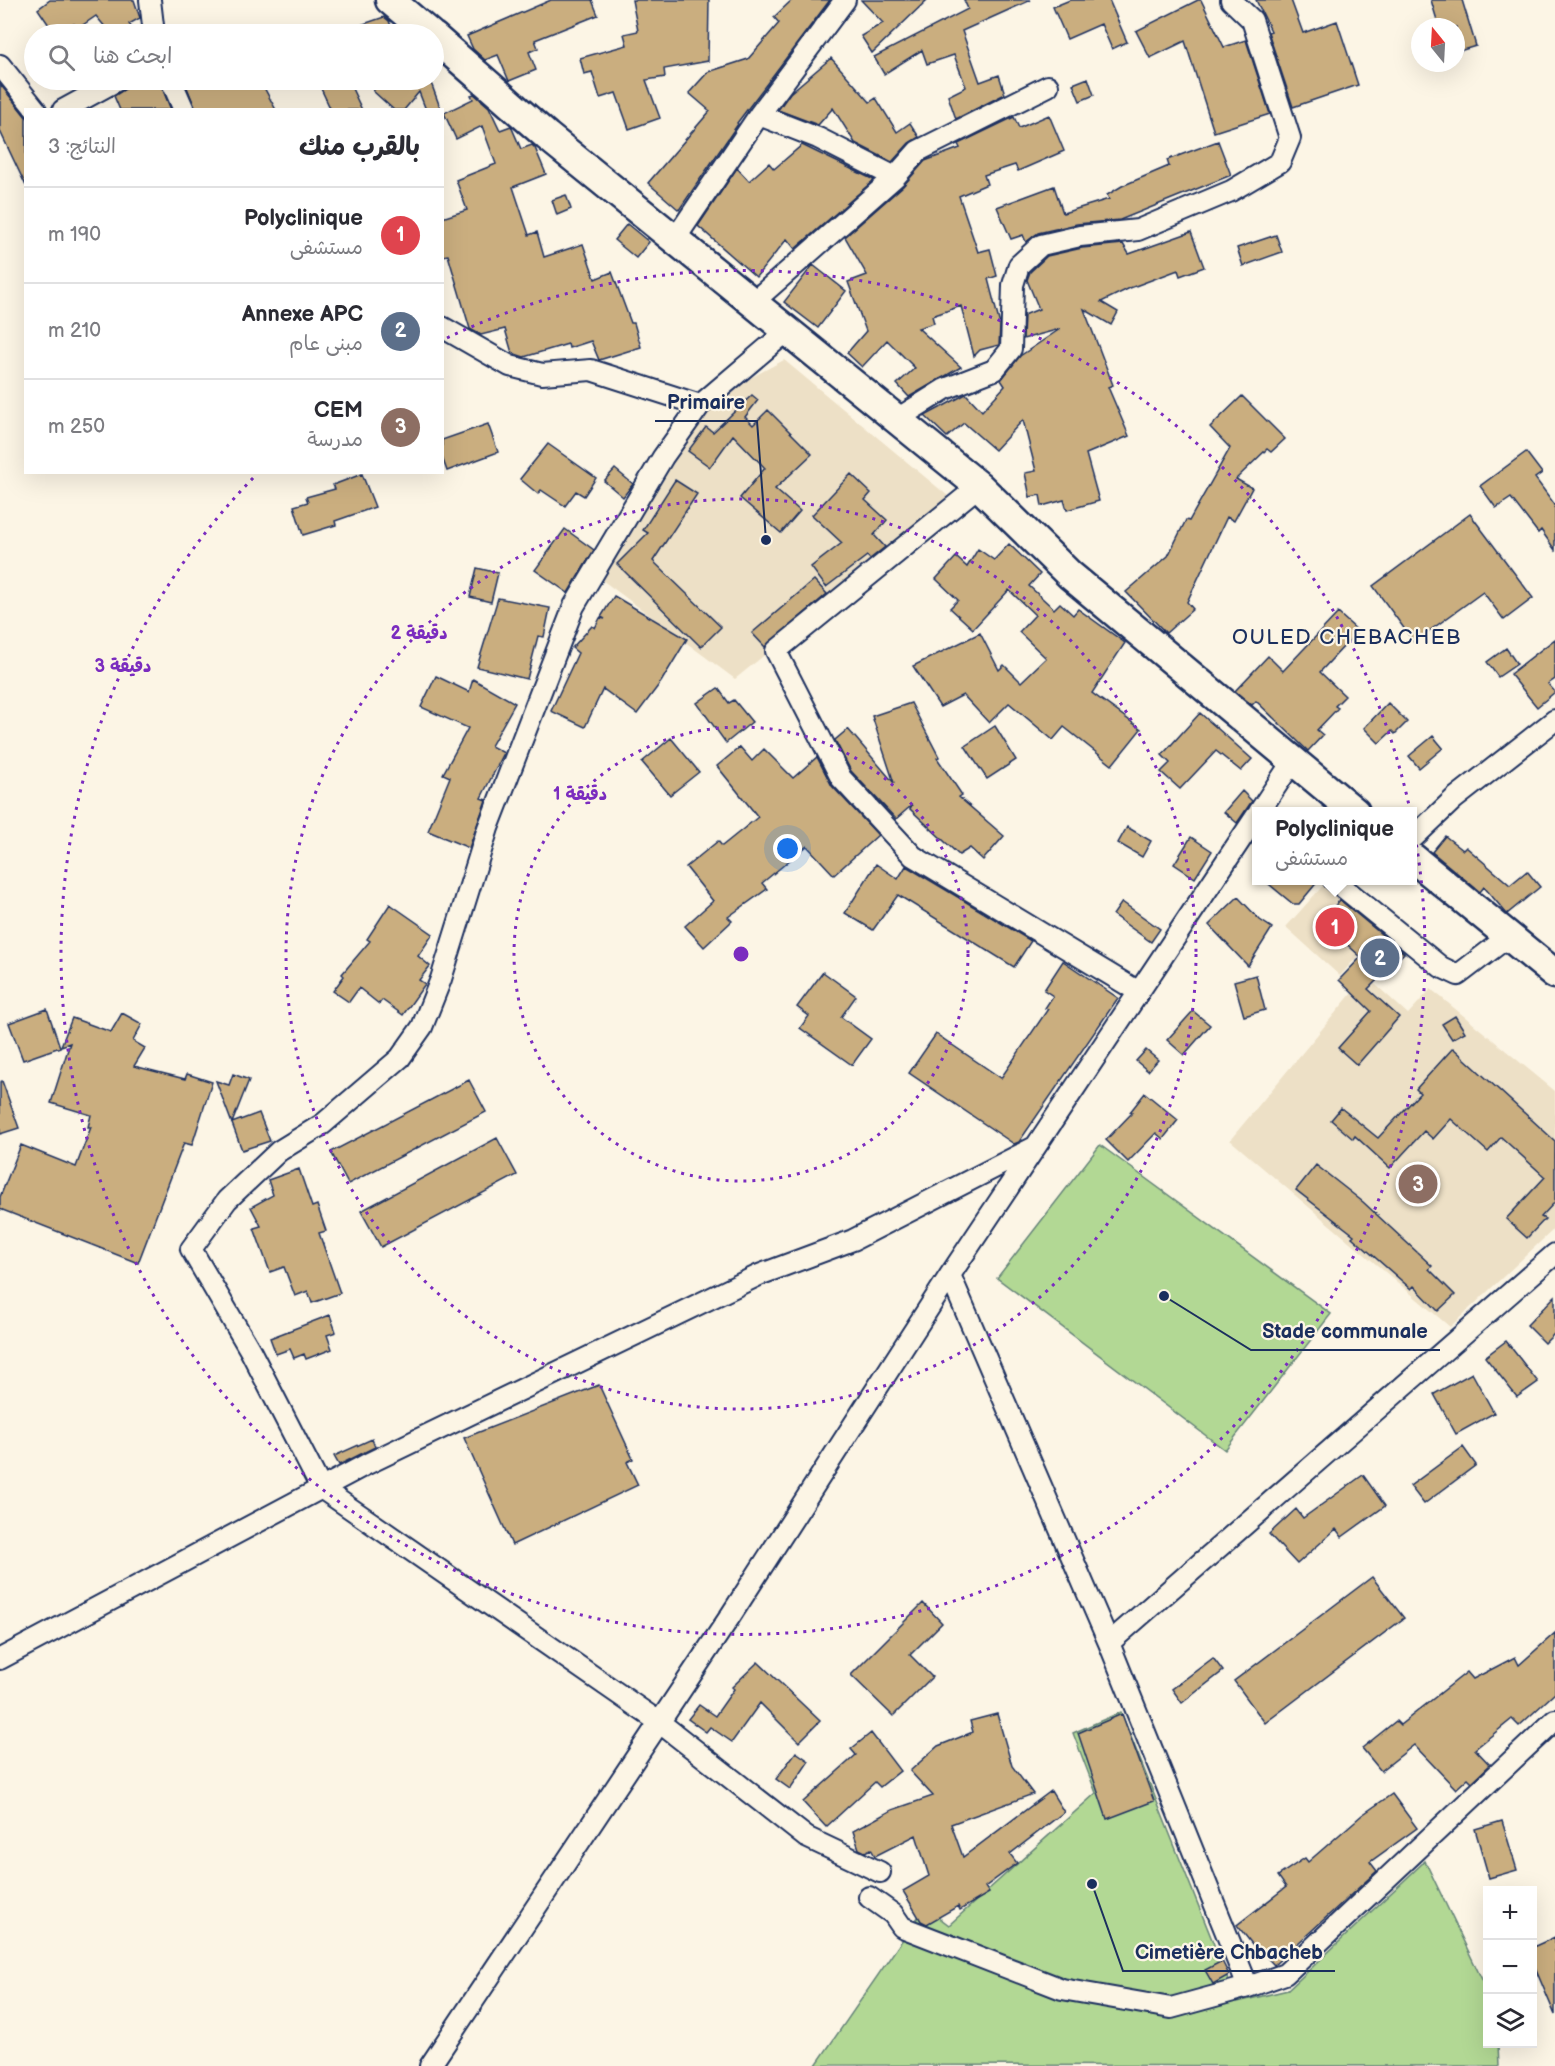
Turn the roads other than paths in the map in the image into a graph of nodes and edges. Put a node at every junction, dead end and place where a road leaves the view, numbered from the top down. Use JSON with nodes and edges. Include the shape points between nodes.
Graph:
{"nodes":[{"id":1,"x":150,"y":0,"type":"edge"},
{"id":2,"x":390,"y":0,"type":"edge"},
{"id":3,"x":845,"y":0,"type":"edge"},
{"id":4,"x":1232,"y":0,"type":"edge"},
{"id":5,"x":153,"y":24,"type":"edge"},
{"id":6,"x":418,"y":24,"type":"edge"},
{"id":7,"x":444,"y":46,"type":"edge"},
{"id":8,"x":0,"y":65,"type":"edge"},
{"id":9,"x":1048,"y":86,"type":"dead end"},
{"id":10,"x":100,"y":90,"type":"edge"},
{"id":11,"x":175,"y":90,"type":"edge"},
{"id":12,"x":34,"y":108,"type":"edge"},
{"id":13,"x":67,"y":108,"type":"edge"},
{"id":14,"x":183,"y":108,"type":"edge"},
{"id":15,"x":759,"y":115,"type":"junction"},
{"id":16,"x":894,"y":177,"type":"junction"},
{"id":17,"x":675,"y":239,"type":"junction"},
{"id":18,"x":752,"y":303,"type":"junction"},
{"id":19,"x":444,"y":328,"type":"edge"},
{"id":20,"x":786,"y":332,"type":"junction"},
{"id":21,"x":700,"y":405,"type":"junction"},
{"id":22,"x":897,"y":419,"type":"junction"},
{"id":23,"x":979,"y":486,"type":"junction"},
{"id":24,"x":1555,"y":720,"type":"edge"},
{"id":25,"x":1292,"y":762,"type":"junction"},
{"id":26,"x":1262,"y":807,"type":"edge"},
{"id":27,"x":1349,"y":807,"type":"edge"},
{"id":28,"x":1252,"y":822,"type":"edge"},
{"id":29,"x":1417,"y":834,"type":"edge"},
{"id":30,"x":1417,"y":861,"type":"edge"},
{"id":31,"x":1340,"y":885,"type":"edge"},
{"id":32,"x":1509,"y":936,"type":"junction"},
{"id":33,"x":1555,"y":974,"type":"edge"},
{"id":34,"x":1139,"y":992,"type":"junction"},
{"id":35,"x":1036,"y":1146,"type":"junction"},
{"id":36,"x":1555,"y":1254,"type":"edge"},
{"id":37,"x":950,"y":1275,"type":"junction"},
{"id":38,"x":321,"y":1488,"type":"junction"},
{"id":39,"x":1109,"y":1643,"type":"junction"},
{"id":40,"x":0,"y":1659,"type":"edge"},
{"id":41,"x":1555,"y":1720,"type":"edge"},
{"id":42,"x":659,"y":1722,"type":"junction"},
{"id":43,"x":880,"y":1872,"type":"dead end"},
{"id":44,"x":869,"y":1896,"type":"dead end"},
{"id":45,"x":1248,"y":1987,"type":"junction"},
{"id":46,"x":430,"y":2066,"type":"edge"}],
"edges":[{"from":1,"to":5,"type":"street"},
{"from":2,"to":6,"type":"main road"},
{"from":3,"to":15,"type":"street"},
{"from":4,"to":22,"type":"street","via":[[1252,20],[1290,138],[1280,162],[1232,191],[1138,230],[1041,245],[1019,266],[1013,285],[1011,350],[994,370],[945,389]]},
{"from":7,"to":17,"type":"main road"},
{"from":8,"to":12,"type":"street"},
{"from":9,"to":16,"type":"street","via":[[918,151]]},
{"from":10,"to":13,"type":"street"},
{"from":11,"to":14,"type":"street"},
{"from":15,"to":16,"type":"street","via":[[818,138]]},
{"from":15,"to":17,"type":"street"},
{"from":16,"to":18,"type":"street"},
{"from":17,"to":18,"type":"main road"},
{"from":18,"to":20,"type":"main road"},
{"from":19,"to":21,"type":"street","via":[[510,366],[542,374],[591,370]]},
{"from":20,"to":21,"type":"street"},
{"from":20,"to":22,"type":"main road"},
{"from":21,"to":38,"type":"street","via":[[663,457],[574,606],[488,828],[441,980],[422,1027],[400,1058],[323,1124],[279,1151],[227,1200],[191,1249],[250,1350]]},
{"from":22,"to":23,"type":"main road"},
{"from":23,"to":25,"type":"main road","via":[[1070,575]]},
{"from":23,"to":34,"type":"street","via":[[776,651],[841,778],[913,856]]},
{"from":24,"to":29,"type":"street","via":[[1454,799]]},
{"from":25,"to":26,"type":"street"},
{"from":25,"to":27,"type":"main road"},
{"from":28,"to":34,"type":"street"},
{"from":30,"to":32,"type":"main road"},
{"from":31,"to":32,"type":"street","via":[[1441,967],[1458,975]]},
{"from":32,"to":33,"type":"main road"},
{"from":34,"to":35,"type":"street"},
{"from":35,"to":37,"type":"street"},
{"from":35,"to":38,"type":"street","via":[[853,1240],[759,1275]]},
{"from":36,"to":39,"type":"street"},
{"from":37,"to":39,"type":"street"},
{"from":37,"to":42,"type":"street"},
{"from":38,"to":40,"type":"street"},
{"from":38,"to":42,"type":"street"},
{"from":39,"to":45,"type":"street"},
{"from":41,"to":45,"type":"street","via":[[1285,1974]]},
{"from":42,"to":43,"type":"street","via":[[806,1837]]},
{"from":42,"to":46,"type":"street"},
{"from":44,"to":45,"type":"street","via":[[893,1914],[902,1927],[1062,1989],[1172,2008]]}]}
